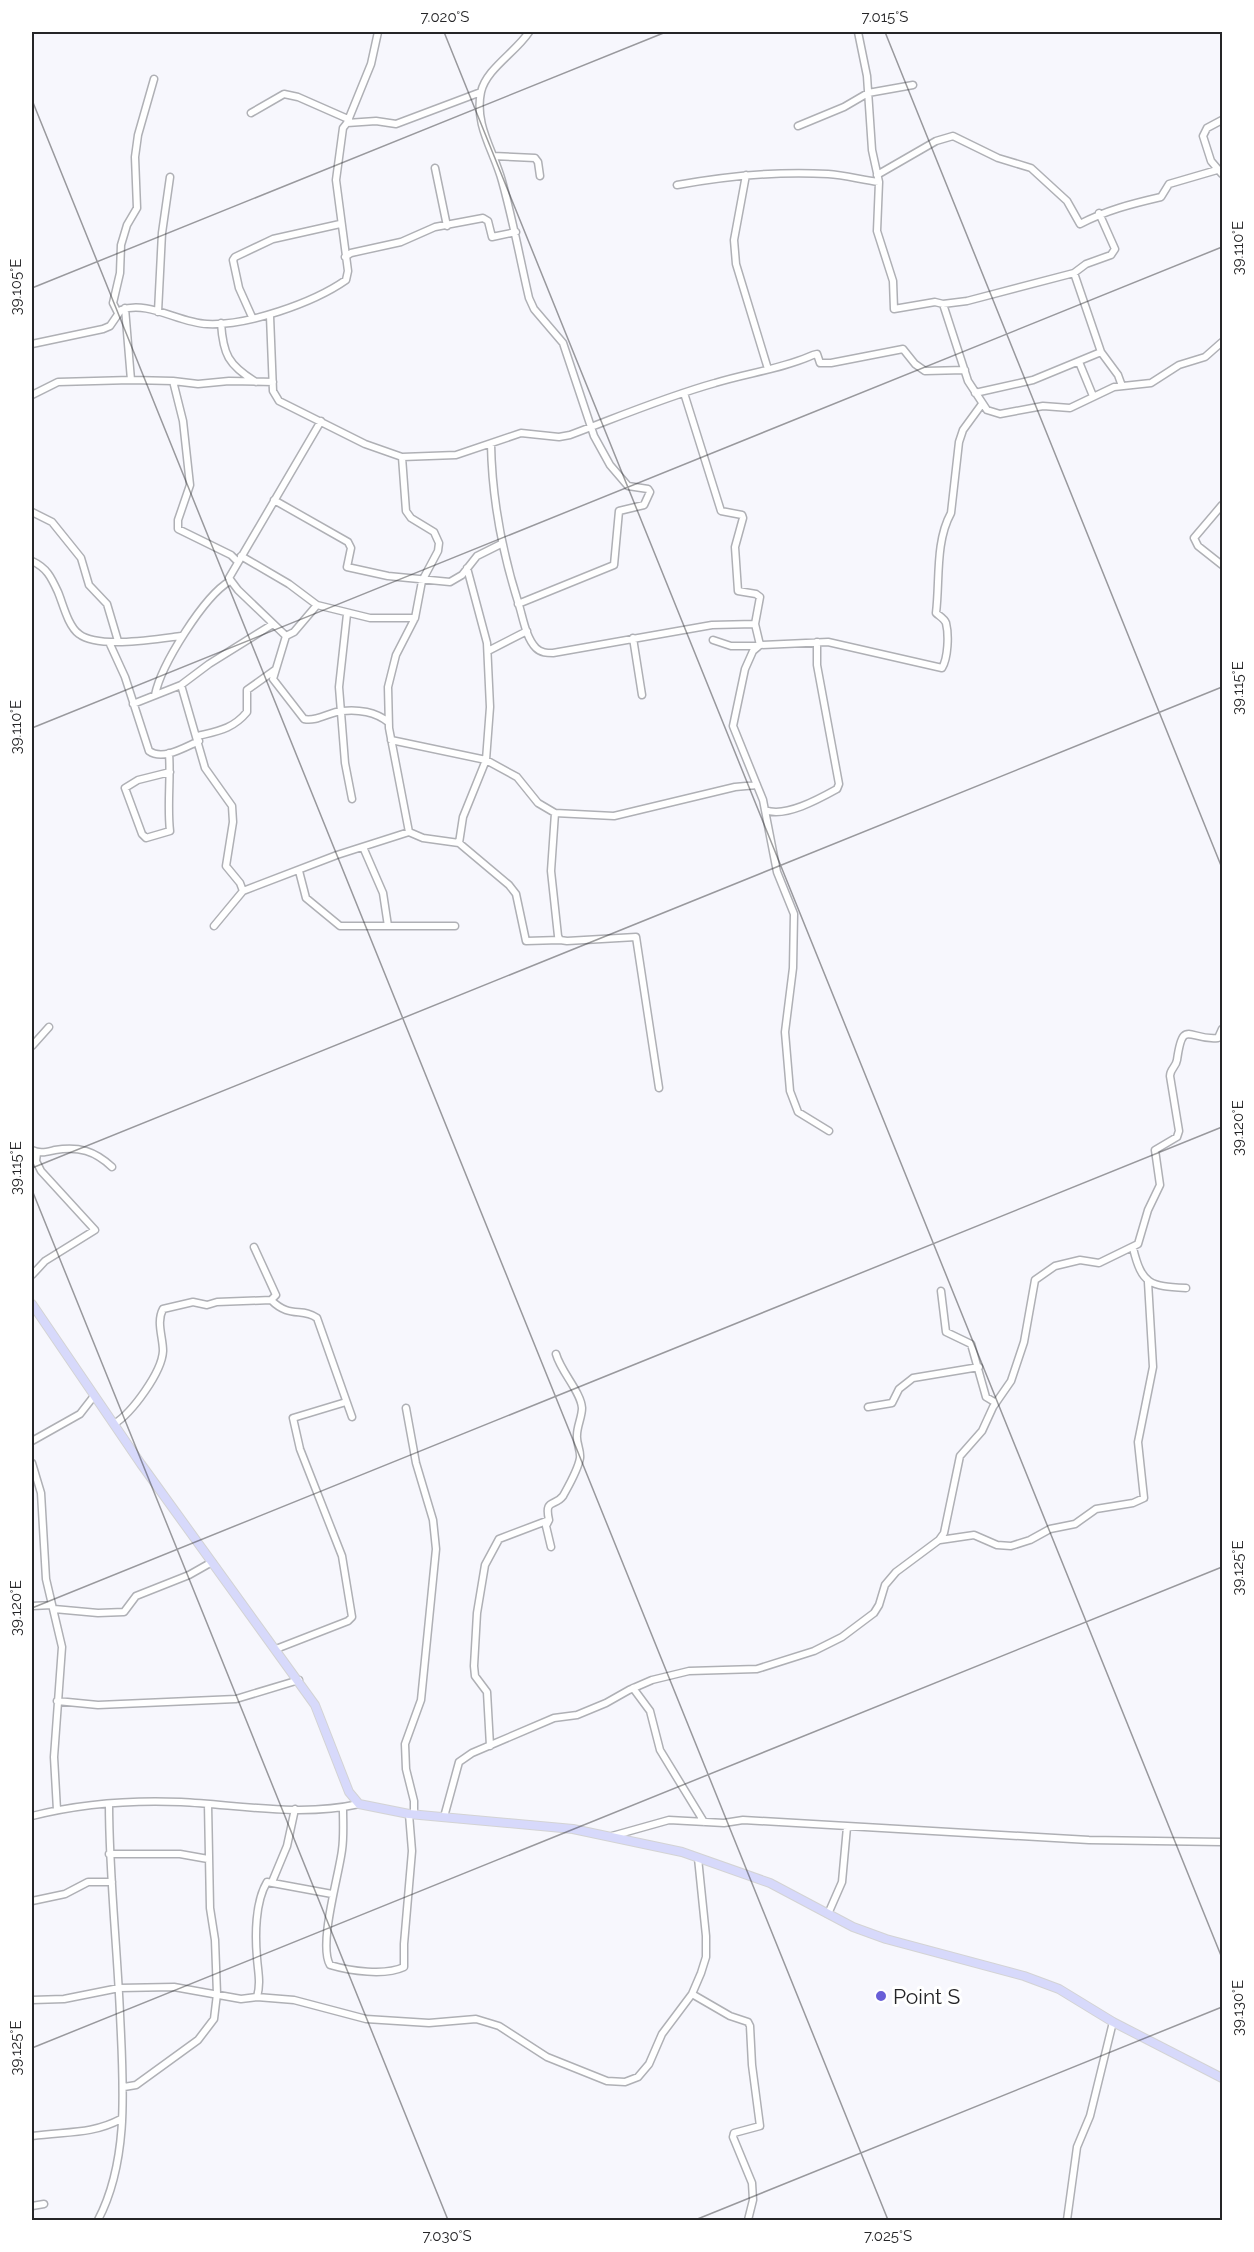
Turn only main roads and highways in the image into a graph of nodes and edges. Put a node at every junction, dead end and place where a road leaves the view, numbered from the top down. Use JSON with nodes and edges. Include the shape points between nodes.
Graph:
{"nodes":[{"id":1,"x":32,"y":1304,"type":"edge"},
{"id":2,"x":1222,"y":2078,"type":"edge"}],
"edges":[{"from":1,"to":2,"type":"main road","via":[[299,1680],[326,1728],[349,1792],[360,1804],[412,1814],[573,1829],[698,1858],[770,1883],[886,1939],[1050,1986]]}]}
